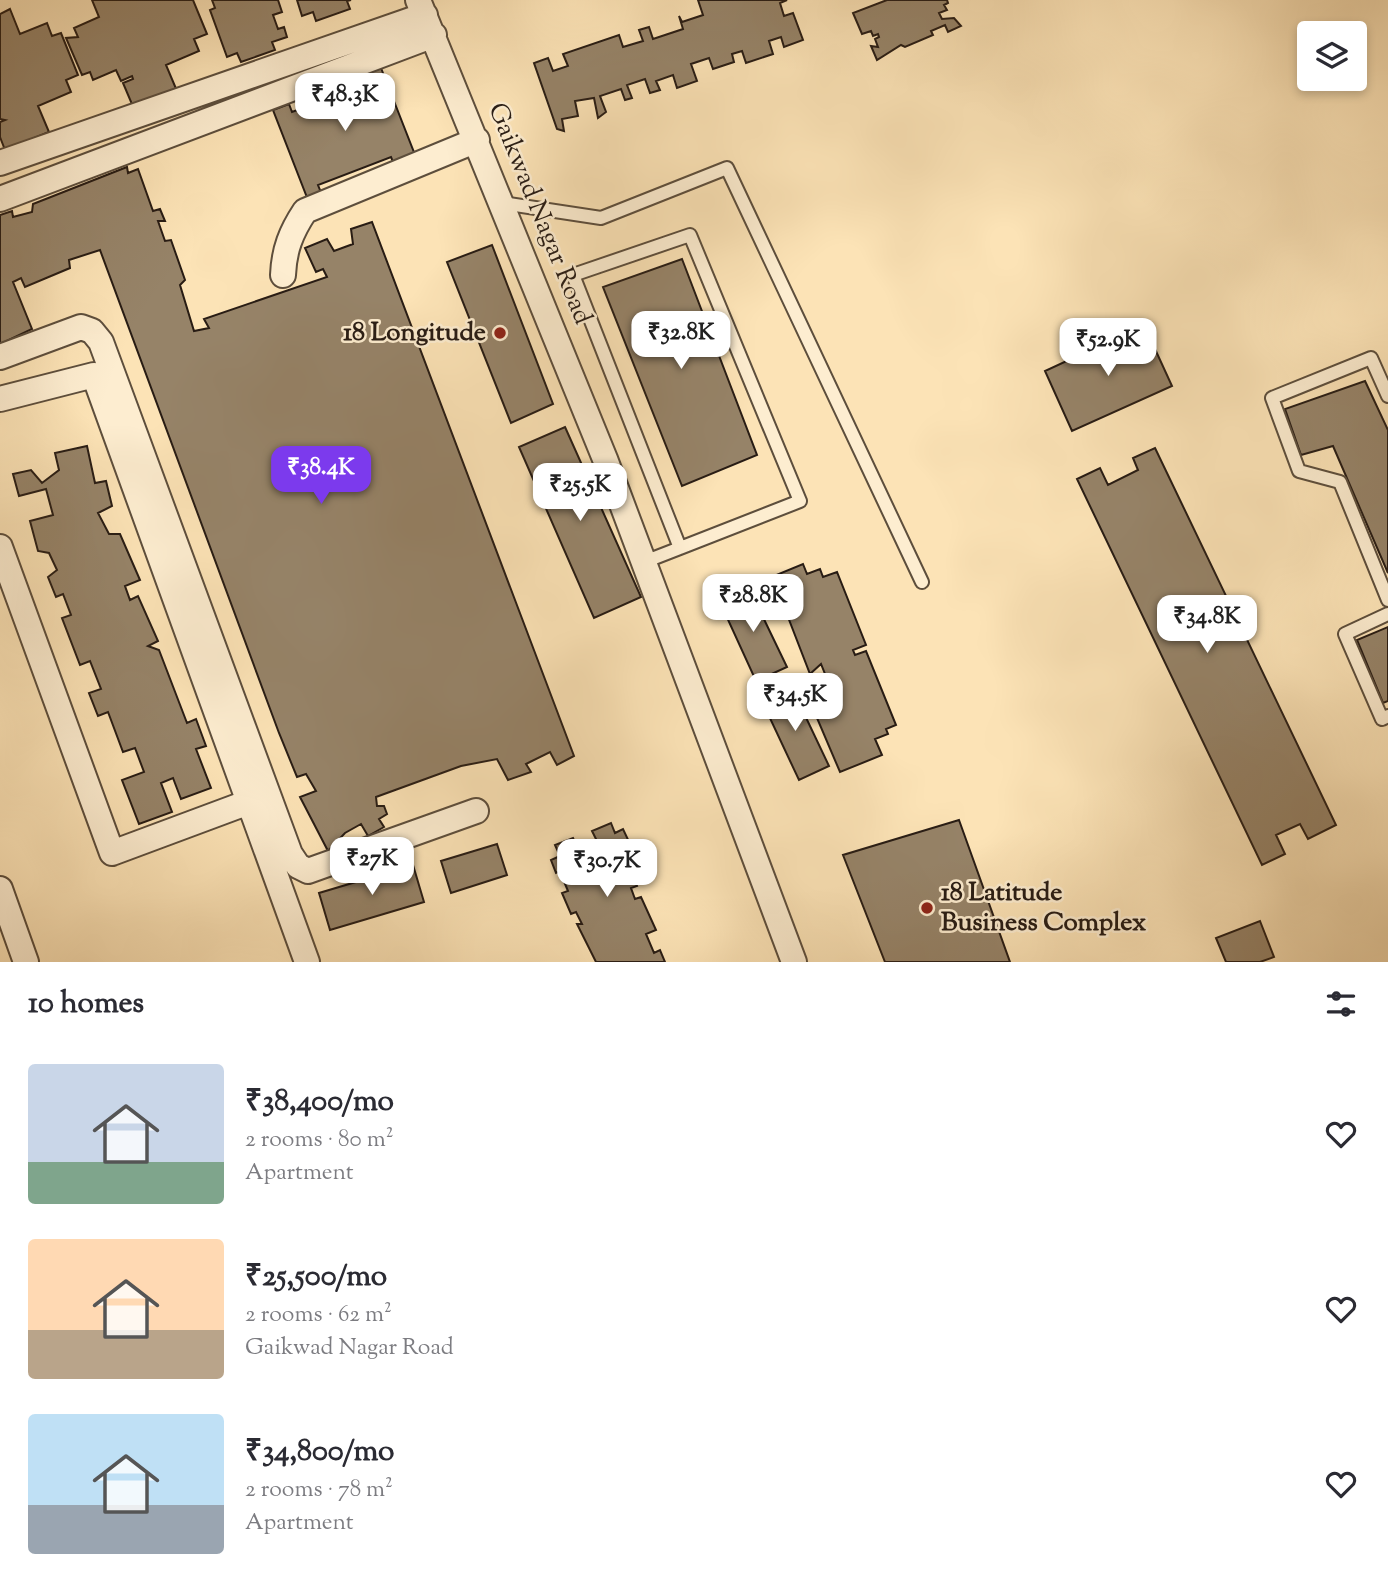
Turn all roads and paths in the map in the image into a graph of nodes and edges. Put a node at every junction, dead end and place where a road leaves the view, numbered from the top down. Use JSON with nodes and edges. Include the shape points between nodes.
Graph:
{"nodes":[{"id":1,"x":426,"y":17,"type":"edge"},
{"id":2,"x":477,"y":140,"type":"junction"},
{"id":3,"x":0,"y":163,"type":"edge"},
{"id":4,"x":0,"y":199,"type":"edge"},
{"id":5,"x":502,"y":203,"type":"junction"},
{"id":6,"x":283,"y":275,"type":"dead end"},
{"id":7,"x":0,"y":356,"type":"edge"},
{"id":8,"x":1388,"y":396,"type":"edge"},
{"id":9,"x":0,"y":399,"type":"edge"},
{"id":10,"x":0,"y":547,"type":"edge"},
{"id":11,"x":680,"y":548,"type":"junction"},
{"id":12,"x":644,"y":562,"type":"junction"},
{"id":13,"x":922,"y":582,"type":"dead end"},
{"id":14,"x":1388,"y":600,"type":"edge"},
{"id":15,"x":1388,"y":614,"type":"edge"},
{"id":16,"x":1388,"y":716,"type":"edge"},
{"id":17,"x":249,"y":802,"type":"junction"},
{"id":18,"x":476,"y":811,"type":"dead end"},
{"id":19,"x":0,"y":889,"type":"edge"},
{"id":20,"x":26,"y":962,"type":"edge"},
{"id":21,"x":307,"y":962,"type":"edge"},
{"id":22,"x":794,"y":962,"type":"edge"}],
"edges":[{"from":1,"to":2,"type":"street","name":"Gaikwad Nagar Road"},
{"from":1,"to":3,"type":"street"},
{"from":1,"to":4,"type":"street"},
{"from":2,"to":5,"type":"street","name":"Gaikwad Nagar Road"},
{"from":2,"to":6,"type":"street","via":[[305,211],[284,254]]},
{"from":5,"to":12,"type":"street","name":"Gaikwad Nagar Road"},
{"from":5,"to":13,"type":"lane","via":[[601,218],[727,168]]},
{"from":7,"to":18,"type":"street","via":[[82,327],[102,342],[298,866],[308,871]]},
{"from":8,"to":14,"type":"lane","via":[[1371,358],[1272,398],[1299,471],[1340,482]]},
{"from":9,"to":17,"type":"street","via":[[94,375]]},
{"from":10,"to":17,"type":"street","via":[[112,853]]},
{"from":11,"to":11,"type":"lane","via":[[800,501],[690,235],[573,275]]},
{"from":11,"to":12,"type":"lane"},
{"from":12,"to":22,"type":"street","name":"Gaikwad Nagar Road"},
{"from":15,"to":16,"type":"lane","via":[[1345,634],[1382,719]]},
{"from":17,"to":21,"type":"street"},
{"from":19,"to":20,"type":"street"}]}
